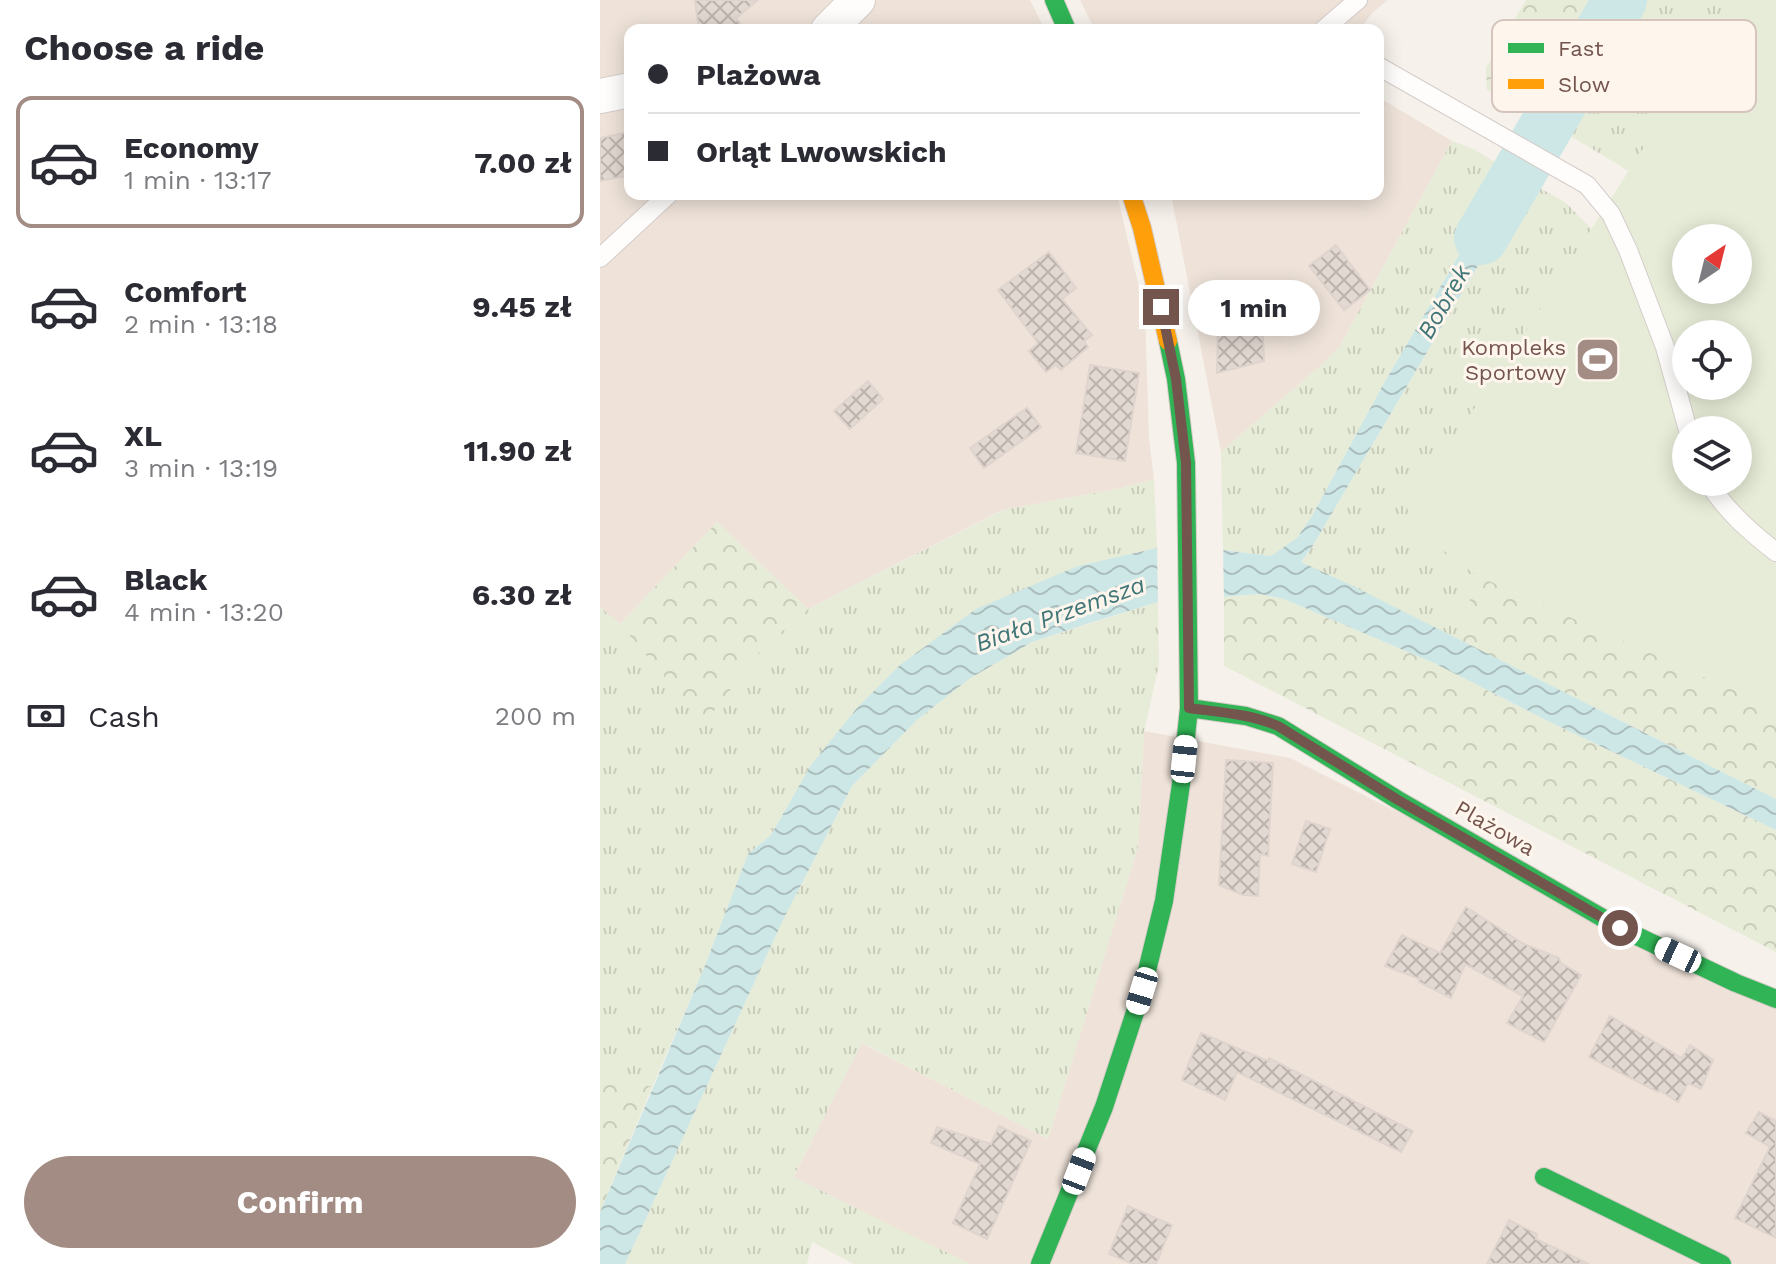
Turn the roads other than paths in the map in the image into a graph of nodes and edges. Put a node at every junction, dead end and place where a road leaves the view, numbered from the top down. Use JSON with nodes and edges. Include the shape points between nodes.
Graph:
{"nodes":[{"id":1,"x":858,"y":0,"type":"edge"},
{"id":2,"x":1054,"y":0,"type":"edge"},
{"id":3,"x":1358,"y":0,"type":"edge"},
{"id":4,"x":834,"y":24,"type":"edge"},
{"id":5,"x":1064,"y":24,"type":"edge"},
{"id":6,"x":1330,"y":24,"type":"edge"},
{"id":7,"x":1384,"y":69,"type":"edge"},
{"id":8,"x":624,"y":91,"type":"edge"},
{"id":9,"x":600,"y":96,"type":"edge"},
{"id":10,"x":663,"y":200,"type":"edge"},
{"id":11,"x":1133,"y":200,"type":"edge"},
{"id":12,"x":600,"y":258,"type":"edge"},
{"id":13,"x":1684,"y":416,"type":"edge"},
{"id":14,"x":1717,"y":496,"type":"edge"},
{"id":15,"x":1776,"y":552,"type":"edge"},
{"id":16,"x":1189,"y":708,"type":"junction"},
{"id":17,"x":1776,"y":999,"type":"edge"},
{"id":18,"x":1544,"y":1177,"type":"dead end"},
{"id":19,"x":1040,"y":1264,"type":"edge"},
{"id":20,"x":1722,"y":1264,"type":"edge"}],
"edges":[{"from":1,"to":4,"type":"street"},
{"from":2,"to":5,"type":"main road"},
{"from":3,"to":6,"type":"lane"},
{"from":7,"to":13,"type":"lane","via":[[1587,185],[1611,214],[1628,250]]},
{"from":8,"to":9,"type":"street"},
{"from":10,"to":12,"type":"lane"},
{"from":11,"to":16,"type":"main road","via":[[1176,379],[1186,463]]},
{"from":14,"to":15,"type":"lane"},
{"from":16,"to":17,"type":"main road","name":"Plażowa","via":[[1278,726],[1620,928]]},
{"from":16,"to":19,"type":"main road","via":[[1164,901],[1142,991],[1104,1107]]},
{"from":18,"to":20,"type":"main road"}]}
